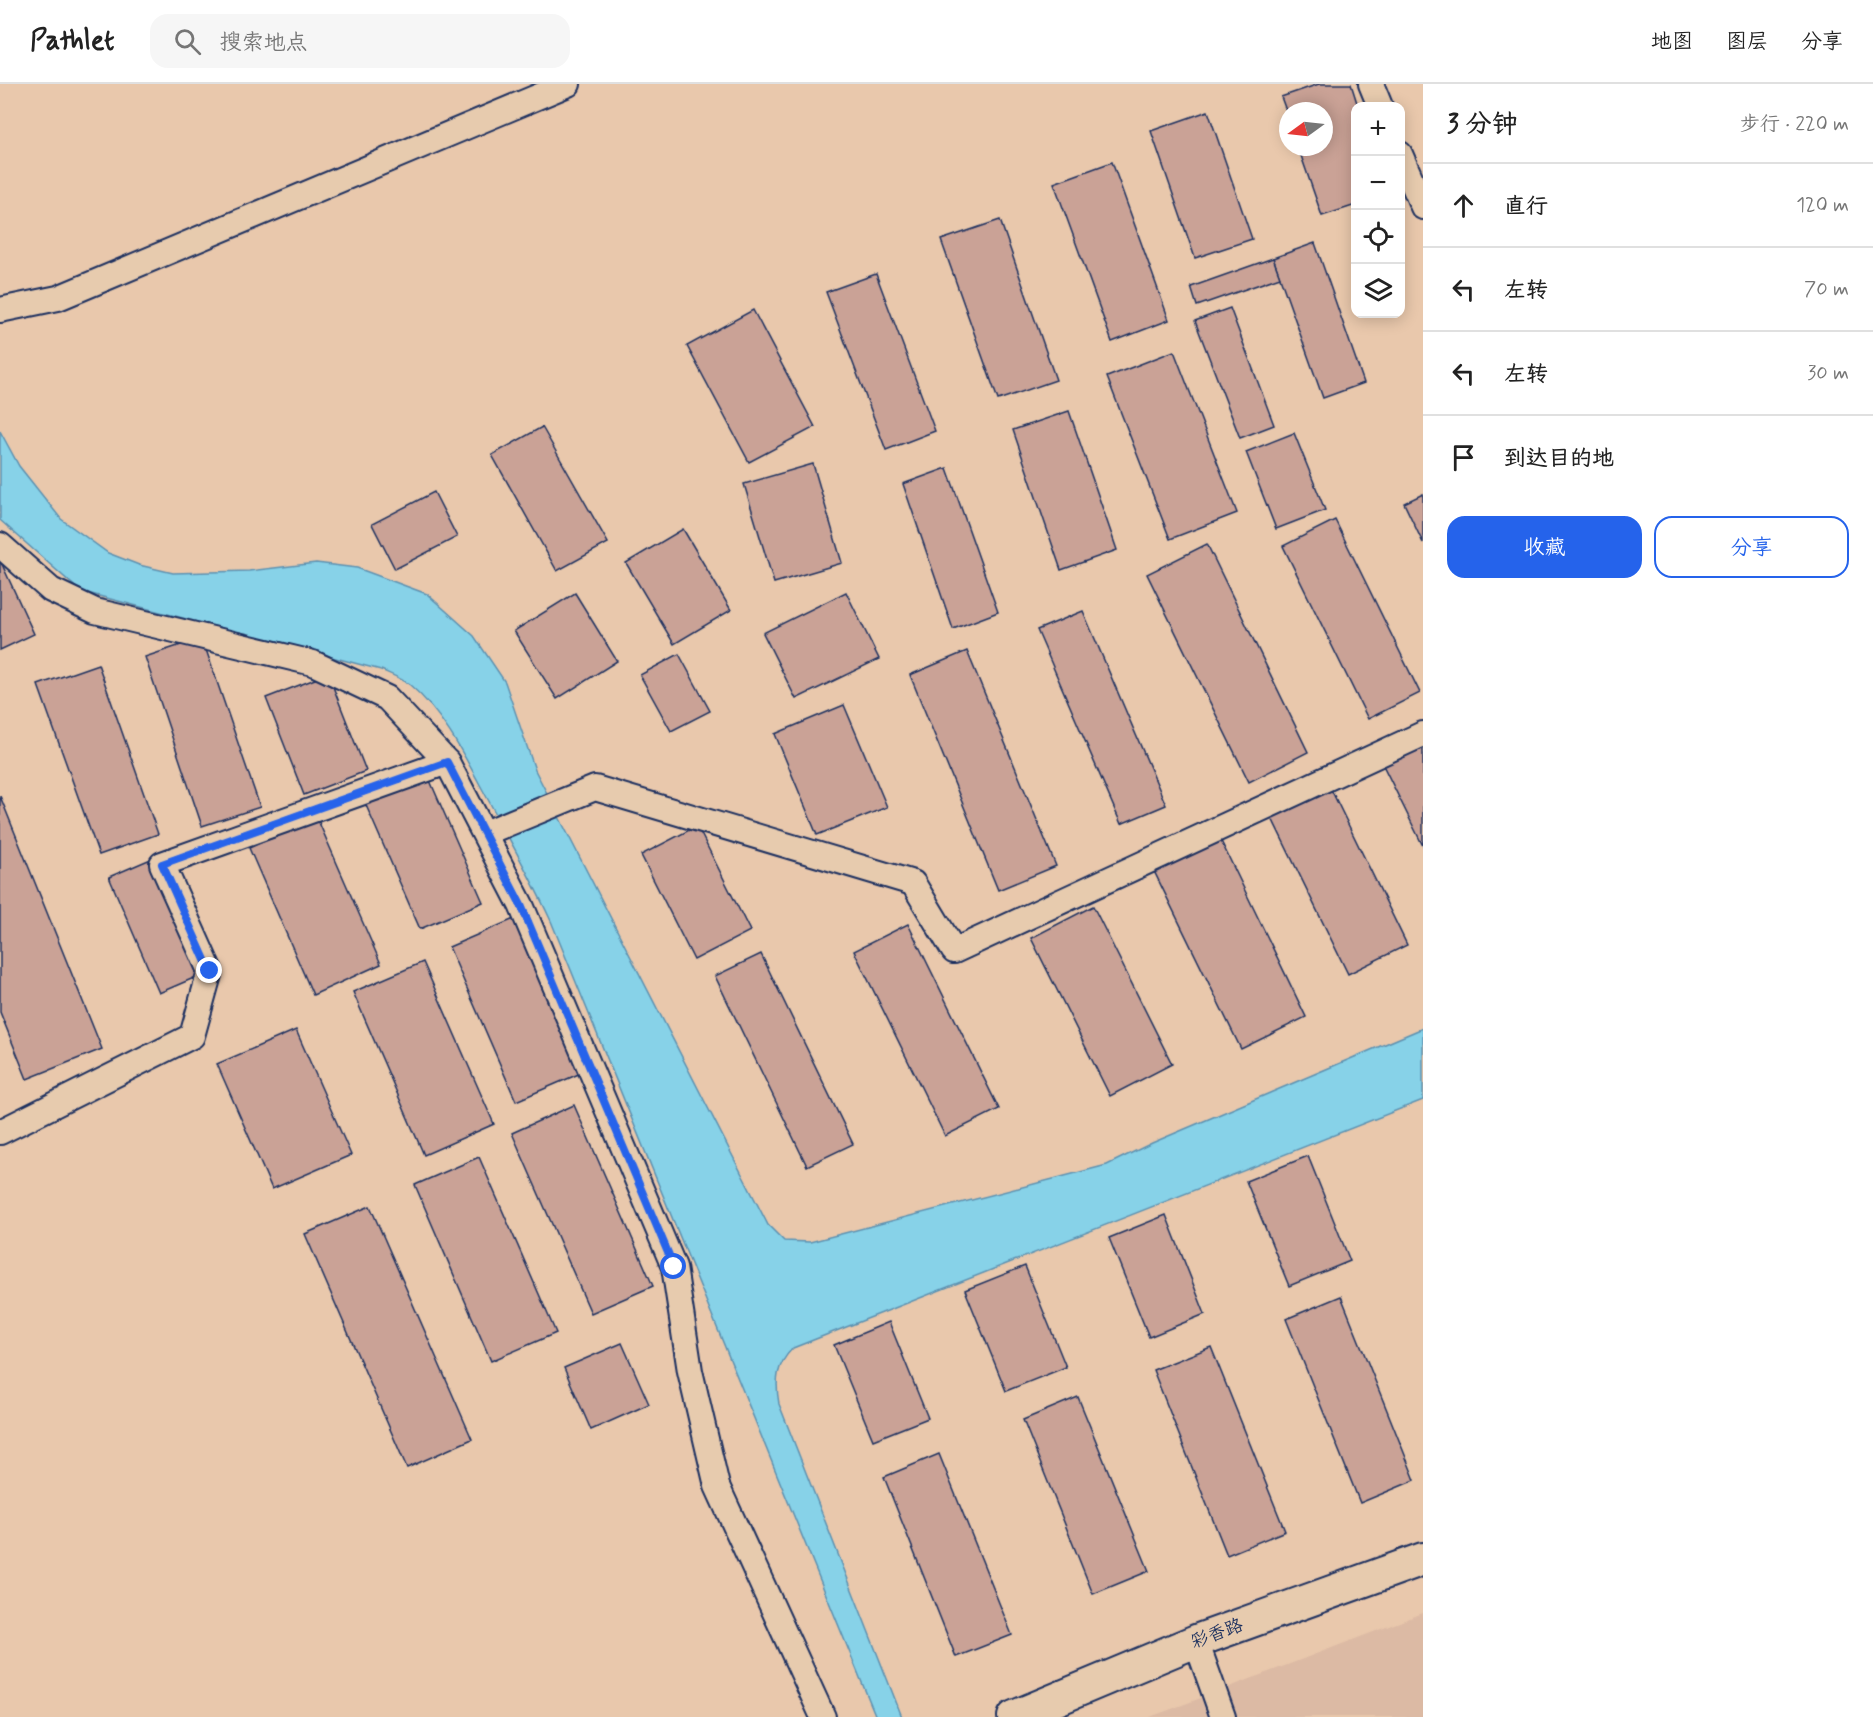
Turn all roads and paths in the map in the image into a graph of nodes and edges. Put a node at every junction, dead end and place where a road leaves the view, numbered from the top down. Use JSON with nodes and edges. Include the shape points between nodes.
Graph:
{"nodes":[{"id":1,"x":568,"y":84,"type":"edge"},
{"id":2,"x":1371,"y":84,"type":"edge"},
{"id":3,"x":1378,"y":102,"type":"edge"},
{"id":4,"x":1402,"y":156,"type":"edge"},
{"id":5,"x":1423,"y":207,"type":"edge"},
{"id":6,"x":0,"y":310,"type":"edge"},
{"id":7,"x":0,"y":545,"type":"edge"},
{"id":8,"x":1423,"y":734,"type":"edge"},
{"id":9,"x":447,"y":762,"type":"junction"},
{"id":10,"x":491,"y":831,"type":"junction"},
{"id":11,"x":0,"y":1132,"type":"edge"},
{"id":12,"x":1423,"y":1559,"type":"edge"},
{"id":13,"x":1196,"y":1641,"type":"junction"},
{"id":14,"x":823,"y":1717,"type":"edge"},
{"id":15,"x":1014,"y":1717,"type":"edge"},
{"id":16,"x":1223,"y":1717,"type":"edge"}],
"edges":[{"from":1,"to":6,"type":"street","via":[[58,298]]},
{"from":2,"to":3,"type":"street"},
{"from":4,"to":5,"type":"street"},
{"from":7,"to":9,"type":"street","via":[[51,591],[94,611],[313,663],[387,698]]},
{"from":8,"to":10,"type":"street","via":[[954,951],[913,883],[596,788]]},
{"from":9,"to":10,"type":"street"},
{"from":9,"to":11,"type":"street","via":[[162,864],[210,971],[192,1036]]},
{"from":10,"to":14,"type":"street","via":[[674,1267],[690,1371],[717,1486]]},
{"from":12,"to":13,"type":"street","name":"彩香路"},
{"from":13,"to":15,"type":"street","name":"彩香路"},
{"from":13,"to":16,"type":"street"}]}
